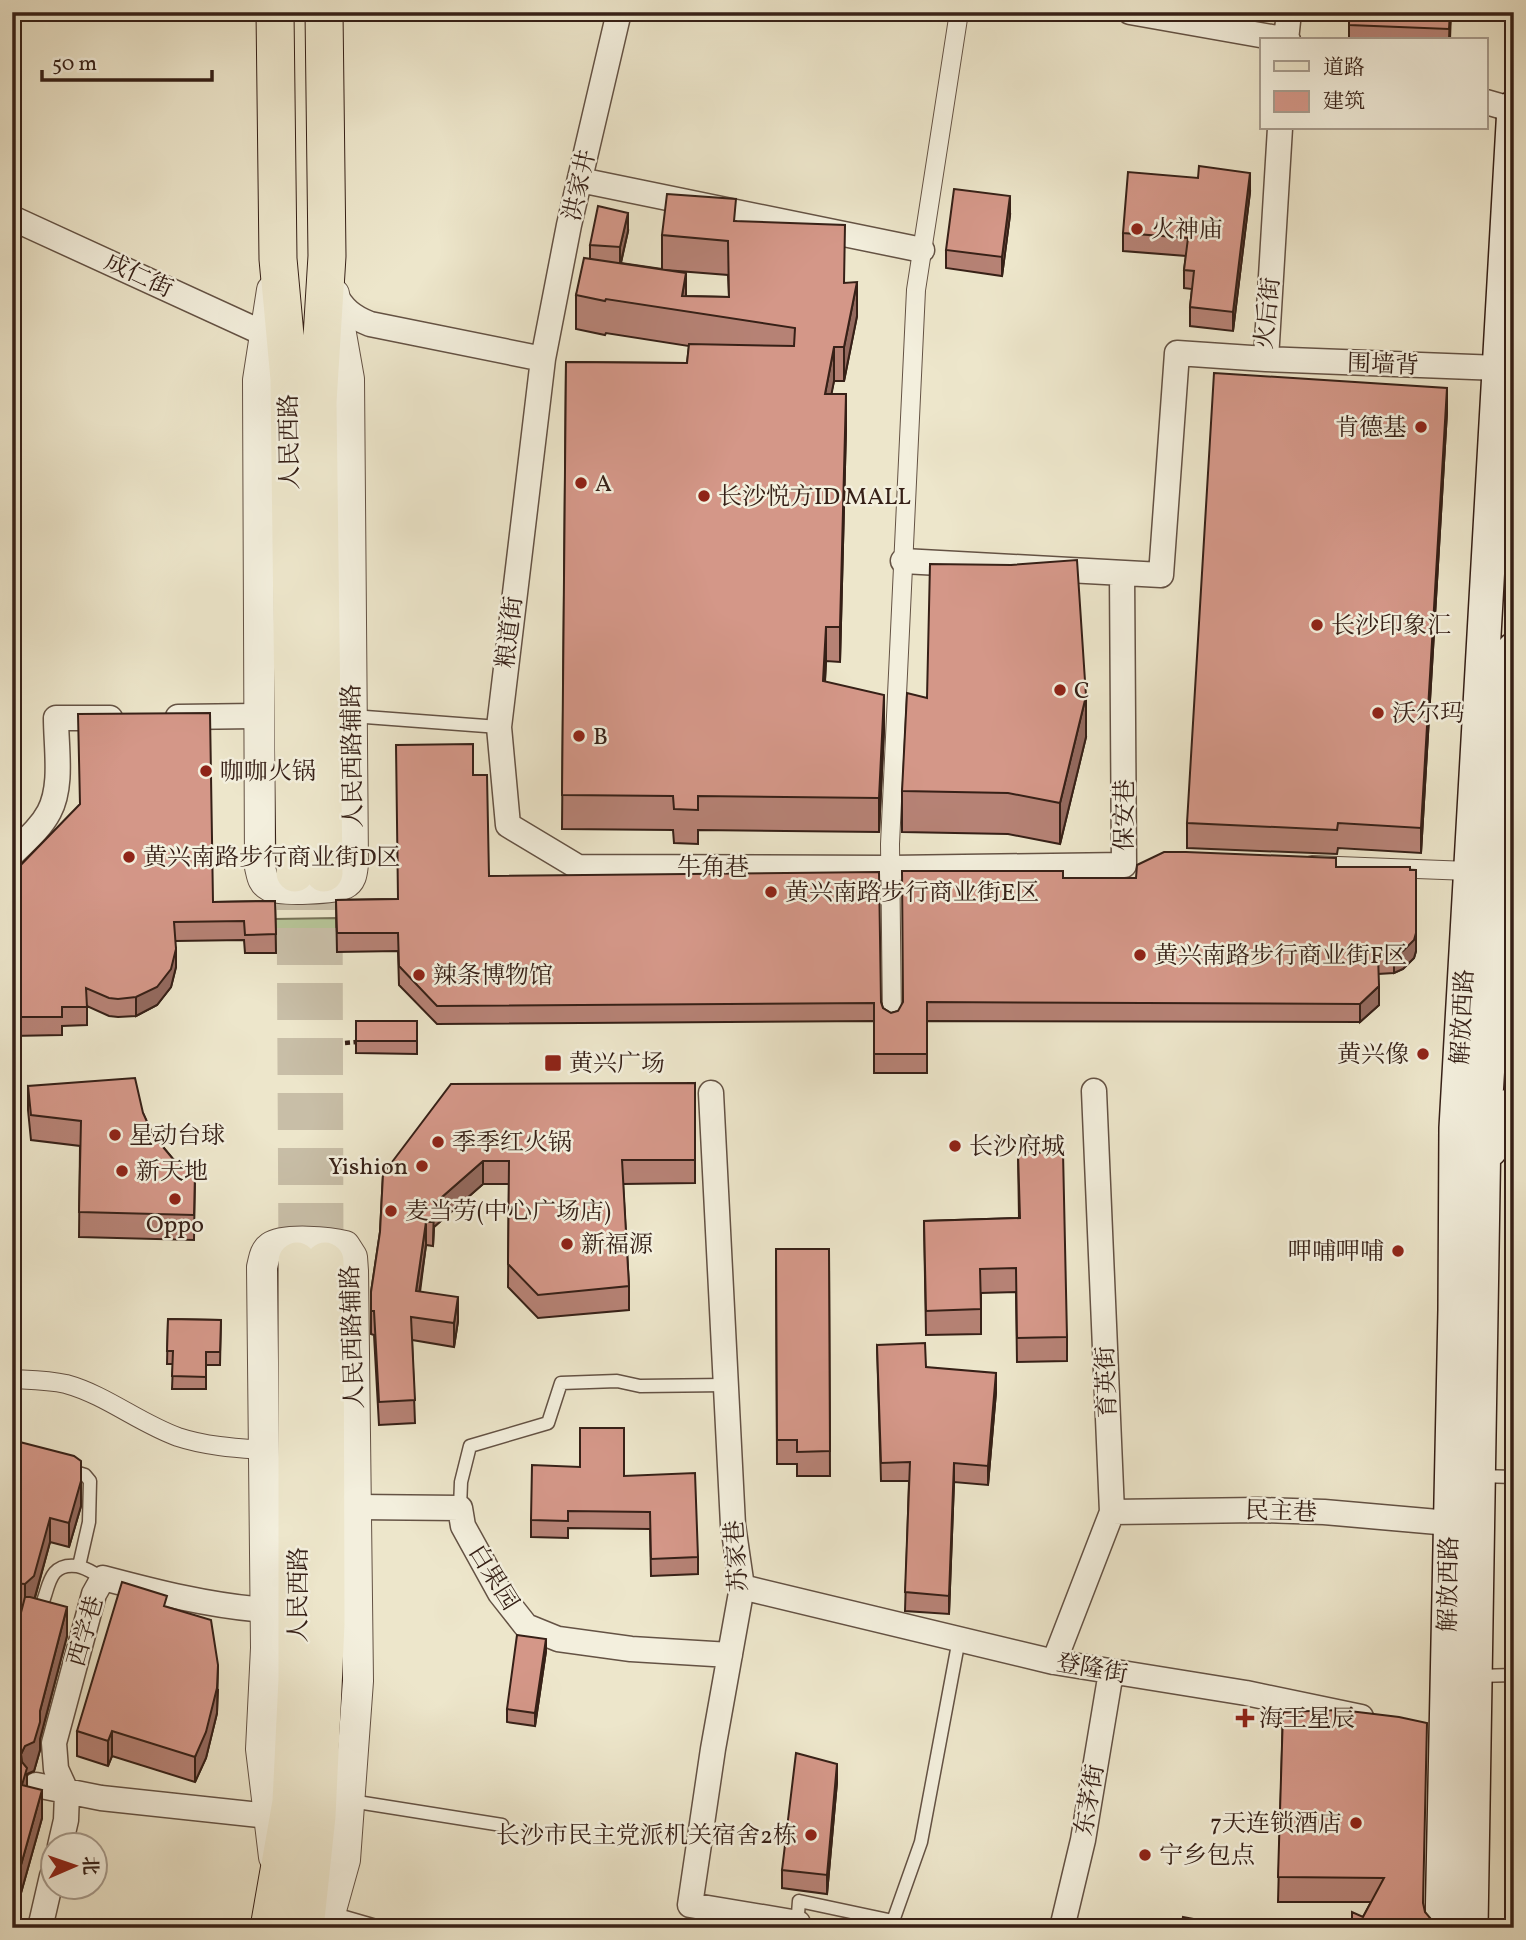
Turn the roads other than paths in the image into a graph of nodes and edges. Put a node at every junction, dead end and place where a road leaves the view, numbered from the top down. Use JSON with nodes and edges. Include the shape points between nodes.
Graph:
{"nodes":[{"id":1,"x":275,"y":12,"type":"edge"},
{"id":2,"x":324,"y":12,"type":"edge"},
{"id":3,"x":619,"y":12,"type":"edge"},
{"id":4,"x":959,"y":12,"type":"edge"},
{"id":5,"x":1130,"y":12,"type":"edge"},
{"id":6,"x":1289,"y":12,"type":"edge"},
{"id":7,"x":1276,"y":38,"type":"edge"},
{"id":8,"x":1287,"y":38,"type":"edge"},
{"id":9,"x":1488,"y":102,"type":"edge"},
{"id":10,"x":1514,"y":109,"type":"edge"},
{"id":11,"x":1280,"y":130,"type":"edge"},
{"id":12,"x":1512,"y":172,"type":"edge"},
{"id":13,"x":580,"y":180,"type":"junction"},
{"id":14,"x":12,"y":218,"type":"edge"},
{"id":15,"x":922,"y":250,"type":"junction"},
{"id":16,"x":327,"y":256,"type":"junction"},
{"id":17,"x":278,"y":259,"type":"junction"},
{"id":18,"x":334,"y":293,"type":"junction"},
{"id":19,"x":265,"y":334,"type":"junction"},
{"id":20,"x":543,"y":359,"type":"junction"},
{"id":21,"x":1266,"y":359,"type":"junction"},
{"id":22,"x":1499,"y":369,"type":"junction"},
{"id":23,"x":903,"y":561,"type":"junction"},
{"id":24,"x":1122,"y":573,"type":"junction"},
{"id":25,"x":1514,"y":649,"type":"edge"},
{"id":26,"x":258,"y":716,"type":"junction"},
{"id":27,"x":352,"y":716,"type":"junction"},
{"id":28,"x":1511,"y":723,"type":"edge"},
{"id":29,"x":499,"y":727,"type":"junction"},
{"id":30,"x":12,"y":855,"type":"edge"},
{"id":31,"x":1291,"y":864,"type":"edge"},
{"id":32,"x":578,"y":867,"type":"joint"},
{"id":33,"x":891,"y":868,"type":"junction"},
{"id":34,"x":1484,"y":868,"type":"junction"},
{"id":35,"x":1514,"y":911,"type":"edge"},
{"id":36,"x":1490,"y":986,"type":"edge"},
{"id":37,"x":892,"y":1020,"type":"edge"},
{"id":38,"x":1488,"y":1043,"type":"edge"},
{"id":39,"x":1094,"y":1091,"type":"dead end"},
{"id":40,"x":711,"y":1093,"type":"dead end"},
{"id":41,"x":1514,"y":1103,"type":"edge"},
{"id":42,"x":1484,"y":1176,"type":"junction"},
{"id":43,"x":12,"y":1380,"type":"edge"},
{"id":44,"x":726,"y":1385,"type":"junction"},
{"id":45,"x":264,"y":1450,"type":"junction"},
{"id":46,"x":55,"y":1466,"type":"edge"},
{"id":47,"x":1480,"y":1476,"type":"junction"},
{"id":48,"x":1514,"y":1477,"type":"edge"},
{"id":49,"x":357,"y":1507,"type":"junction"},
{"id":50,"x":460,"y":1508,"type":"junction"},
{"id":51,"x":1112,"y":1512,"type":"junction"},
{"id":52,"x":1449,"y":1523,"type":"junction"},
{"id":53,"x":79,"y":1566,"type":"junction"},
{"id":54,"x":103,"y":1578,"type":"junction"},
{"id":55,"x":741,"y":1587,"type":"junction"},
{"id":56,"x":266,"y":1610,"type":"junction"},
{"id":57,"x":12,"y":1616,"type":"edge"},
{"id":58,"x":959,"y":1639,"type":"junction"},
{"id":59,"x":730,"y":1655,"type":"junction"},
{"id":60,"x":1054,"y":1662,"type":"junction"},
{"id":61,"x":1111,"y":1672,"type":"junction"},
{"id":62,"x":1514,"y":1675,"type":"edge"},
{"id":63,"x":1474,"y":1676,"type":"junction"},
{"id":64,"x":1388,"y":1723,"type":"edge"},
{"id":65,"x":36,"y":1785,"type":"edge"},
{"id":66,"x":67,"y":1793,"type":"junction"},
{"id":67,"x":351,"y":1801,"type":"junction"},
{"id":68,"x":269,"y":1815,"type":"junction"},
{"id":69,"x":502,"y":1825,"type":"dead end"},
{"id":70,"x":63,"y":1832,"type":"edge"},
{"id":71,"x":276,"y":1880,"type":"junction"},
{"id":72,"x":46,"y":1902,"type":"edge"},
{"id":73,"x":321,"y":1923,"type":"edge"},
{"id":74,"x":798,"y":1925,"type":"edge"},
{"id":75,"x":40,"y":1928,"type":"edge"},
{"id":76,"x":269,"y":1928,"type":"edge"},
{"id":77,"x":383,"y":1928,"type":"edge"},
{"id":78,"x":1062,"y":1928,"type":"edge"},
{"id":79,"x":1442,"y":1928,"type":"edge"},
{"id":80,"x":1471,"y":1928,"type":"edge"}],
"edges":[{"from":1,"to":17,"type":"main road","name":"人民西路"},
{"from":2,"to":16,"type":"main road","name":"人民西路"},
{"from":3,"to":13,"type":"street","name":"洪家井"},
{"from":4,"to":15,"type":"street"},
{"from":5,"to":7,"type":"street"},
{"from":6,"to":8,"type":"street"},
{"from":9,"to":10,"type":"street"},
{"from":10,"to":12,"type":"main road","name":"解放西路"},
{"from":11,"to":21,"type":"street","name":"火后街"},
{"from":12,"to":22,"type":"main road","name":"解放西路"},
{"from":13,"to":15,"type":"street"},
{"from":13,"to":20,"type":"street","name":"洪家井"},
{"from":14,"to":19,"type":"street","name":"成仁街"},
{"from":15,"to":23,"type":"street","via":[[916,290]]},
{"from":16,"to":17,"type":"main road","name":"人民西路","via":[[318,402],[310,873],[289,379]]},
{"from":16,"to":18,"type":"street","name":"人民西路辅路"},
{"from":17,"to":19,"type":"street","name":"人民西路辅路"},
{"from":18,"to":20,"type":"street","via":[[342,308],[370,324]]},
{"from":18,"to":27,"type":"street","name":"人民西路辅路","via":[[349,379]]},
{"from":19,"to":26,"type":"street","name":"人民西路辅路","via":[[258,380]]},
{"from":20,"to":29,"type":"street","name":"粮道街"},
{"from":21,"to":22,"type":"street","name":"围墙背"},
{"from":21,"to":24,"type":"street","name":"火后街","via":[[1177,353],[1161,575]]},
{"from":22,"to":34,"type":"main road","name":"解放西路"},
{"from":23,"to":24,"type":"street"},
{"from":23,"to":33,"type":"street"},
{"from":24,"to":33,"type":"street","name":"保安巷","via":[[1135,863]]},
{"from":25,"to":28,"type":"main road","name":"解放西路"},
{"from":26,"to":27,"type":"street","name":"人民西路辅路","via":[[260,867],[262,878],[281,888],[331,887],[351,878]]},
{"from":26,"to":30,"type":"street","via":[[55,718],[55,796],[39,827]]},
{"from":27,"to":29,"type":"lane"},
{"from":28,"to":34,"type":"main road","name":"解放西路"},
{"from":29,"to":32,"type":"street","name":"粮道街","via":[[508,825]]},
{"from":31,"to":34,"type":"street"},
{"from":32,"to":33,"type":"street","name":"牛角巷"},
{"from":33,"to":37,"type":"street"},
{"from":34,"to":35,"type":"main road"},
{"from":34,"to":36,"type":"main road","name":"解放西路"},
{"from":36,"to":38,"type":"main road","name":"解放西路"},
{"from":38,"to":42,"type":"main road","name":"解放西路"},
{"from":38,"to":52,"type":"main road","name":"解放西路","via":[[1456,1128]]},
{"from":39,"to":51,"type":"street","name":"育英街"},
{"from":40,"to":44,"type":"street","name":"苏家巷"},
{"from":41,"to":42,"type":"main road","via":[[1497,1131]]},
{"from":42,"to":47,"type":"main road","name":"解放西路"},
{"from":43,"to":45,"type":"street","via":[[46,1381],[85,1391],[181,1438]]},
{"from":44,"to":50,"type":"lane","via":[[561,1383],[548,1423],[470,1446]]},
{"from":44,"to":55,"type":"street","name":"苏家巷"},
{"from":45,"to":49,"type":"street","name":"人民西路辅路","via":[[265,1254],[284,1243],[345,1246],[353,1271]]},
{"from":45,"to":56,"type":"street","name":"人民西路辅路"},
{"from":46,"to":53,"type":"lane","via":[[85,1475],[90,1481],[89,1522]]},
{"from":47,"to":48,"type":"lane"},
{"from":47,"to":63,"type":"main road","name":"解放西路"},
{"from":49,"to":50,"type":"street"},
{"from":49,"to":67,"type":"street","name":"人民西路辅路","via":[[358,1681]]},
{"from":50,"to":59,"type":"street","name":"白果园","via":[[463,1526],[500,1594],[526,1626],[558,1639]]},
{"from":51,"to":52,"type":"street","name":"民主巷","via":[[1324,1512]]},
{"from":51,"to":60,"type":"street","name":"育英街"},
{"from":52,"to":79,"type":"main road","name":"解放西路","via":[[1434,1733]]},
{"from":53,"to":54,"type":"lane"},
{"from":53,"to":57,"type":"lane","via":[[58,1569],[50,1576],[37,1614]]},
{"from":54,"to":56,"type":"street","name":"西学巷"},
{"from":54,"to":66,"type":"street","name":"西学巷","via":[[94,1594],[54,1743],[53,1757]]},
{"from":55,"to":58,"type":"street","name":"登隆街"},
{"from":55,"to":59,"type":"street","name":"苏家巷"},
{"from":56,"to":68,"type":"street","name":"人民西路辅路","via":[[261,1749]]},
{"from":58,"to":60,"type":"street","name":"登隆街"},
{"from":58,"to":74,"type":"lane","via":[[921,1842],[893,1921],[799,1900]]},
{"from":59,"to":74,"type":"street","name":"苏家巷","via":[[690,1905]]},
{"from":60,"to":61,"type":"street","name":"登隆街"},
{"from":61,"to":64,"type":"street","name":"登隆街","via":[[1246,1693]]},
{"from":61,"to":78,"type":"street","name":"东茅街","via":[[1083,1840]]},
{"from":62,"to":63,"type":"lane"},
{"from":63,"to":80,"type":"main road","name":"解放西路"},
{"from":65,"to":66,"type":"street"},
{"from":66,"to":68,"type":"street"},
{"from":66,"to":70,"type":"street","name":"西学巷"},
{"from":67,"to":69,"type":"lane"},
{"from":67,"to":73,"type":"street","name":"人民西路辅路","via":[[345,1860]]},
{"from":68,"to":71,"type":"street","name":"人民西路辅路"},
{"from":71,"to":73,"type":"main road","name":"人民西路","via":[[291,1802],[298,1679],[311,1261],[326,1637],[317,1816]]},
{"from":71,"to":76,"type":"main road","name":"人民西路"},
{"from":72,"to":75,"type":"street"},
{"from":73,"to":77,"type":"lane"}]}
